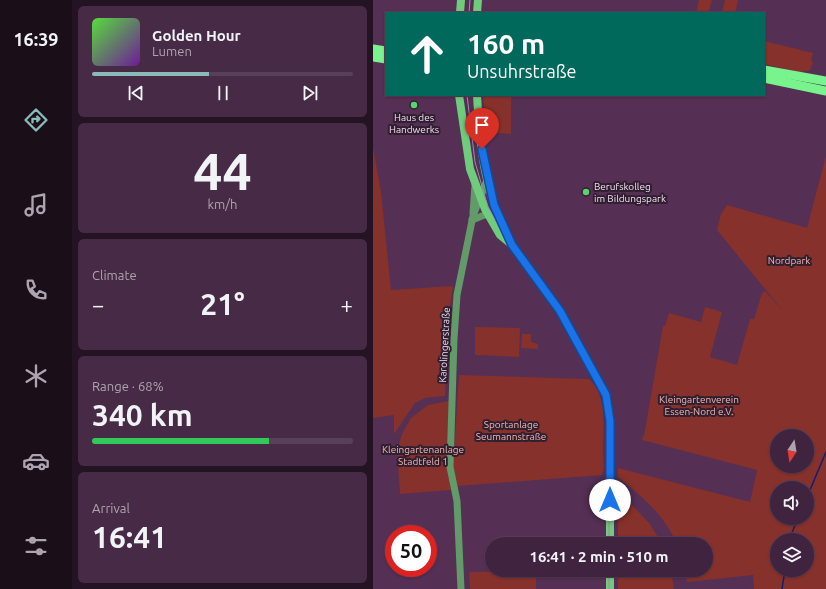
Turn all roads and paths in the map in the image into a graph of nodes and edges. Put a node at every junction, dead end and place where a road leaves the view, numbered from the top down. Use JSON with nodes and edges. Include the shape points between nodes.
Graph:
{"nodes":[{"id":1,"x":461,"y":0,"type":"edge"},
{"id":2,"x":478,"y":0,"type":"edge"},
{"id":3,"x":460,"y":12,"type":"edge"},
{"id":4,"x":477,"y":12,"type":"edge"},
{"id":5,"x":373,"y":49,"type":"edge"},
{"id":6,"x":385,"y":51,"type":"edge"},
{"id":7,"x":373,"y":57,"type":"edge"},
{"id":8,"x":385,"y":59,"type":"edge"},
{"id":9,"x":765,"y":70,"type":"edge"},
{"id":10,"x":765,"y":78,"type":"edge"},
{"id":11,"x":826,"y":81,"type":"edge"},
{"id":12,"x":826,"y":91,"type":"edge"},
{"id":13,"x":459,"y":96,"type":"edge"},
{"id":14,"x":477,"y":96,"type":"edge"},
{"id":15,"x":487,"y":180,"type":"junction"},
{"id":16,"x":475,"y":184,"type":"junction"},
{"id":17,"x":481,"y":200,"type":"junction"},
{"id":18,"x":487,"y":214,"type":"junction"},
{"id":19,"x":472,"y":218,"type":"junction"},
{"id":20,"x":512,"y":245,"type":"junction"},
{"id":21,"x":610,"y":537,"type":"edge"},
{"id":22,"x":610,"y":577,"type":"edge"},
{"id":23,"x":461,"y":589,"type":"edge"},
{"id":24,"x":610,"y":589,"type":"edge"}],
"edges":[{"from":1,"to":3,"type":"main road"},
{"from":2,"to":4,"type":"main road"},
{"from":5,"to":6,"type":"main road"},
{"from":7,"to":8,"type":"main road"},
{"from":9,"to":11,"type":"main road"},
{"from":10,"to":12,"type":"main road"},
{"from":13,"to":16,"type":"main road","via":[[465,144]]},
{"from":14,"to":15,"type":"main road","name":"Karolingerstraße","via":[[480,139]]},
{"from":15,"to":17,"type":"street","name":"Karolingerstraße"},
{"from":15,"to":20,"type":"main road","via":[[494,205]]},
{"from":16,"to":17,"type":"main road"},
{"from":16,"to":19,"type":"street"},
{"from":17,"to":18,"type":"main road"},
{"from":17,"to":19,"type":"street","name":"Karolingerstraße"},
{"from":18,"to":19,"type":"street"},
{"from":18,"to":20,"type":"main road","via":[[500,235]]},
{"from":19,"to":23,"type":"street","name":"Karolingerstraße","via":[[457,295],[454,332],[450,467],[456,493]]},
{"from":20,"to":21,"type":"main road","via":[[560,311],[606,395],[610,412]]},
{"from":22,"to":24,"type":"main road"}]}
